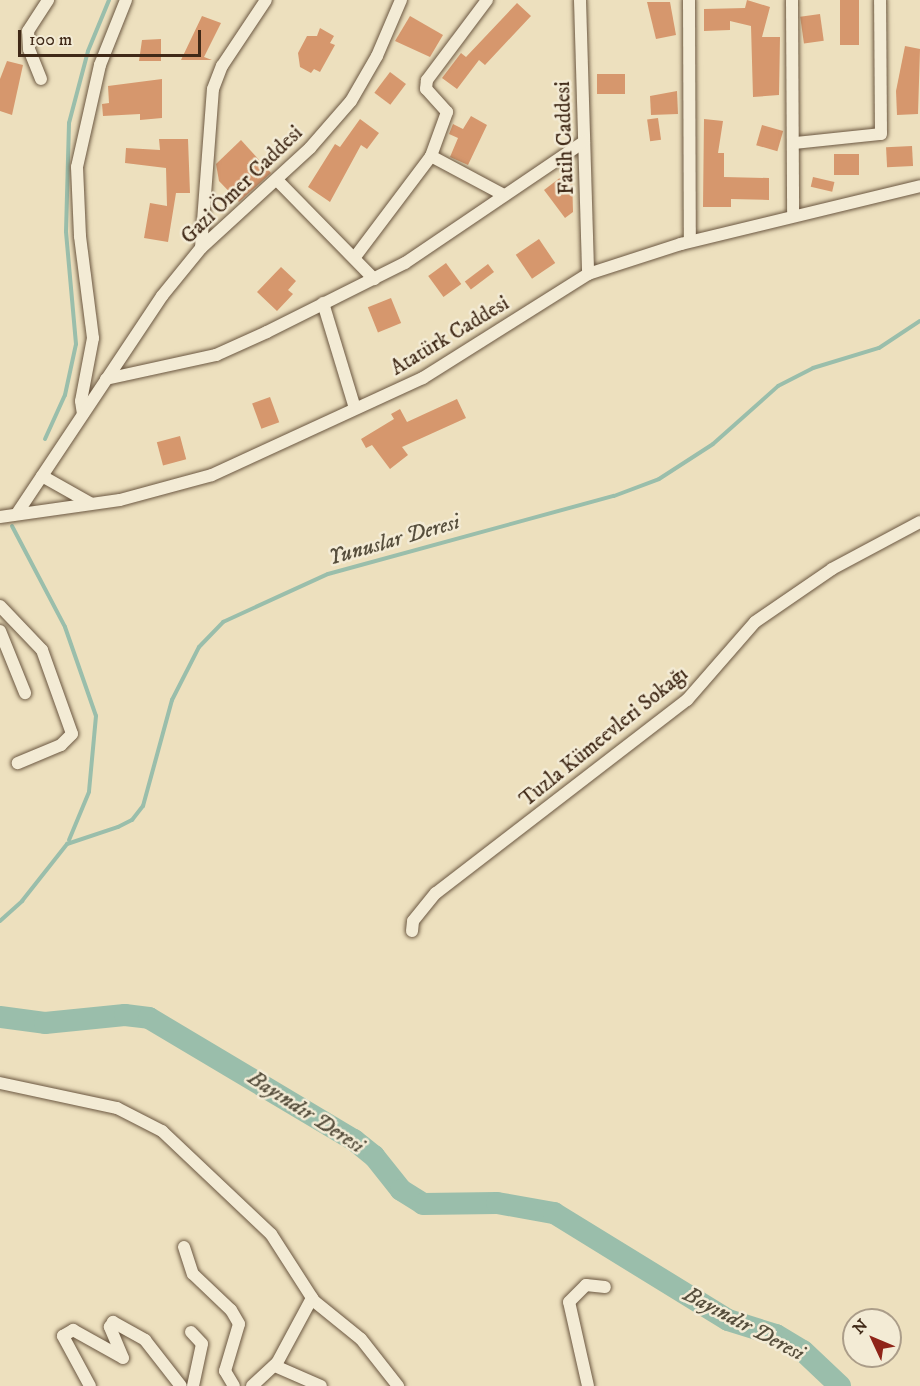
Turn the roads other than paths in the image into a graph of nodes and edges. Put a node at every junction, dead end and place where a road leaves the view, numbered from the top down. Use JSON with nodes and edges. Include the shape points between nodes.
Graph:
{"nodes":[{"id":1,"x":48,"y":0,"type":"edge"},
{"id":2,"x":126,"y":0,"type":"edge"},
{"id":3,"x":266,"y":0,"type":"edge"},
{"id":4,"x":400,"y":0,"type":"edge"},
{"id":5,"x":487,"y":0,"type":"edge"},
{"id":6,"x":580,"y":0,"type":"edge"},
{"id":7,"x":689,"y":0,"type":"edge"},
{"id":8,"x":792,"y":0,"type":"edge"},
{"id":9,"x":880,"y":0,"type":"edge"},
{"id":10,"x":41,"y":79,"type":"dead end"},
{"id":11,"x":584,"y":142,"type":"junction"},
{"id":12,"x":795,"y":143,"type":"junction"},
{"id":13,"x":431,"y":156,"type":"junction"},
{"id":14,"x":277,"y":180,"type":"junction"},
{"id":15,"x":920,"y":186,"type":"edge"},
{"id":16,"x":504,"y":195,"type":"junction"},
{"id":17,"x":793,"y":216,"type":"junction"},
{"id":18,"x":690,"y":241,"type":"junction"},
{"id":19,"x":201,"y":248,"type":"junction"},
{"id":20,"x":355,"y":257,"type":"junction"},
{"id":21,"x":588,"y":274,"type":"junction"},
{"id":22,"x":374,"y":279,"type":"junction"},
{"id":23,"x":322,"y":303,"type":"junction"},
{"id":24,"x":106,"y":379,"type":"junction"},
{"id":25,"x":355,"y":408,"type":"junction"},
{"id":26,"x":83,"y":414,"type":"junction"},
{"id":27,"x":42,"y":476,"type":"junction"},
{"id":28,"x":91,"y":503,"type":"junction"},
{"id":29,"x":18,"y":512,"type":"junction"},
{"id":30,"x":0,"y":517,"type":"edge"},
{"id":31,"x":920,"y":522,"type":"edge"},
{"id":32,"x":0,"y":606,"type":"edge"},
{"id":33,"x":0,"y":631,"type":"edge"},
{"id":34,"x":25,"y":693,"type":"dead end"},
{"id":35,"x":18,"y":763,"type":"dead end"},
{"id":36,"x":412,"y":932,"type":"dead end"},
{"id":37,"x":0,"y":1083,"type":"edge"},
{"id":38,"x":184,"y":1248,"type":"dead end"},
{"id":39,"x":605,"y":1287,"type":"dead end"},
{"id":40,"x":312,"y":1298,"type":"junction"},
{"id":41,"x":191,"y":1332,"type":"dead end"},
{"id":42,"x":275,"y":1366,"type":"junction"},
{"id":43,"x":90,"y":1386,"type":"edge"},
{"id":44,"x":181,"y":1386,"type":"edge"},
{"id":45,"x":193,"y":1386,"type":"edge"},
{"id":46,"x":234,"y":1386,"type":"edge"},
{"id":47,"x":252,"y":1386,"type":"edge"},
{"id":48,"x":321,"y":1386,"type":"edge"},
{"id":49,"x":398,"y":1386,"type":"edge"},
{"id":50,"x":588,"y":1386,"type":"edge"}],
"edges":[{"from":1,"to":10,"type":"street","via":[[28,40]]},
{"from":2,"to":26,"type":"street","via":[[100,65],[77,167],[80,236],[93,338]]},
{"from":3,"to":19,"type":"street","via":[[222,66],[213,89]]},
{"from":4,"to":14,"type":"street","name":"Gazi Ömer Caddesi","via":[[377,56],[351,101]]},
{"from":5,"to":13,"type":"street","via":[[427,80],[426,89],[447,112]]},
{"from":6,"to":11,"type":"street","name":"Fatih Caddesi"},
{"from":7,"to":18,"type":"street"},
{"from":8,"to":12,"type":"street"},
{"from":9,"to":12,"type":"street","via":[[882,134]]},
{"from":11,"to":16,"type":"street"},
{"from":11,"to":21,"type":"street","name":"Fatih Caddesi"},
{"from":12,"to":17,"type":"street"},
{"from":13,"to":16,"type":"street"},
{"from":13,"to":20,"type":"street"},
{"from":14,"to":19,"type":"street","name":"Gazi Ömer Caddesi"},
{"from":14,"to":20,"type":"street"},
{"from":15,"to":17,"type":"street","name":"Atatürk Caddesi"},
{"from":16,"to":22,"type":"street","via":[[422,253]]},
{"from":17,"to":18,"type":"street","name":"Atatürk Caddesi"},
{"from":18,"to":21,"type":"street","name":"Atatürk Caddesi"},
{"from":19,"to":24,"type":"street","name":"Gazi Ömer Caddesi"},
{"from":20,"to":22,"type":"street"},
{"from":21,"to":25,"type":"street","name":"Atatürk Caddesi","via":[[423,378]]},
{"from":22,"to":23,"type":"street"},
{"from":23,"to":24,"type":"street","via":[[216,355]]},
{"from":23,"to":25,"type":"street"},
{"from":24,"to":26,"type":"street","name":"Gazi Ömer Caddesi"},
{"from":25,"to":28,"type":"street","name":"Atatürk Caddesi","via":[[212,475],[148,495]]},
{"from":26,"to":27,"type":"street","name":"Gazi Ömer Caddesi"},
{"from":27,"to":28,"type":"street"},
{"from":27,"to":29,"type":"street","name":"Gazi Ömer Caddesi"},
{"from":28,"to":29,"type":"street","name":"Atatürk Caddesi"},
{"from":29,"to":30,"type":"street","name":"Atatürk Caddesi"},
{"from":31,"to":36,"type":"street","name":"Tuzla Kümeevleri Sokağı","via":[[832,568],[755,622],[687,700],[436,893],[413,921]]},
{"from":32,"to":35,"type":"street","via":[[42,650],[72,734],[61,745]]},
{"from":33,"to":34,"type":"street"},
{"from":37,"to":40,"type":"street","via":[[117,1108],[162,1131],[271,1234]]},
{"from":38,"to":46,"type":"street","via":[[193,1274],[231,1310],[239,1324],[225,1371]]},
{"from":39,"to":50,"type":"street","via":[[586,1285],[569,1302]]},
{"from":40,"to":42,"type":"street"},
{"from":40,"to":49,"type":"street","via":[[361,1339]]},
{"from":41,"to":45,"type":"street","via":[[202,1344]]},
{"from":42,"to":47,"type":"street"},
{"from":42,"to":48,"type":"street"},
{"from":43,"to":44,"type":"street","via":[[63,1336],[73,1330],[123,1358],[110,1327],[113,1322],[145,1340]]}]}
